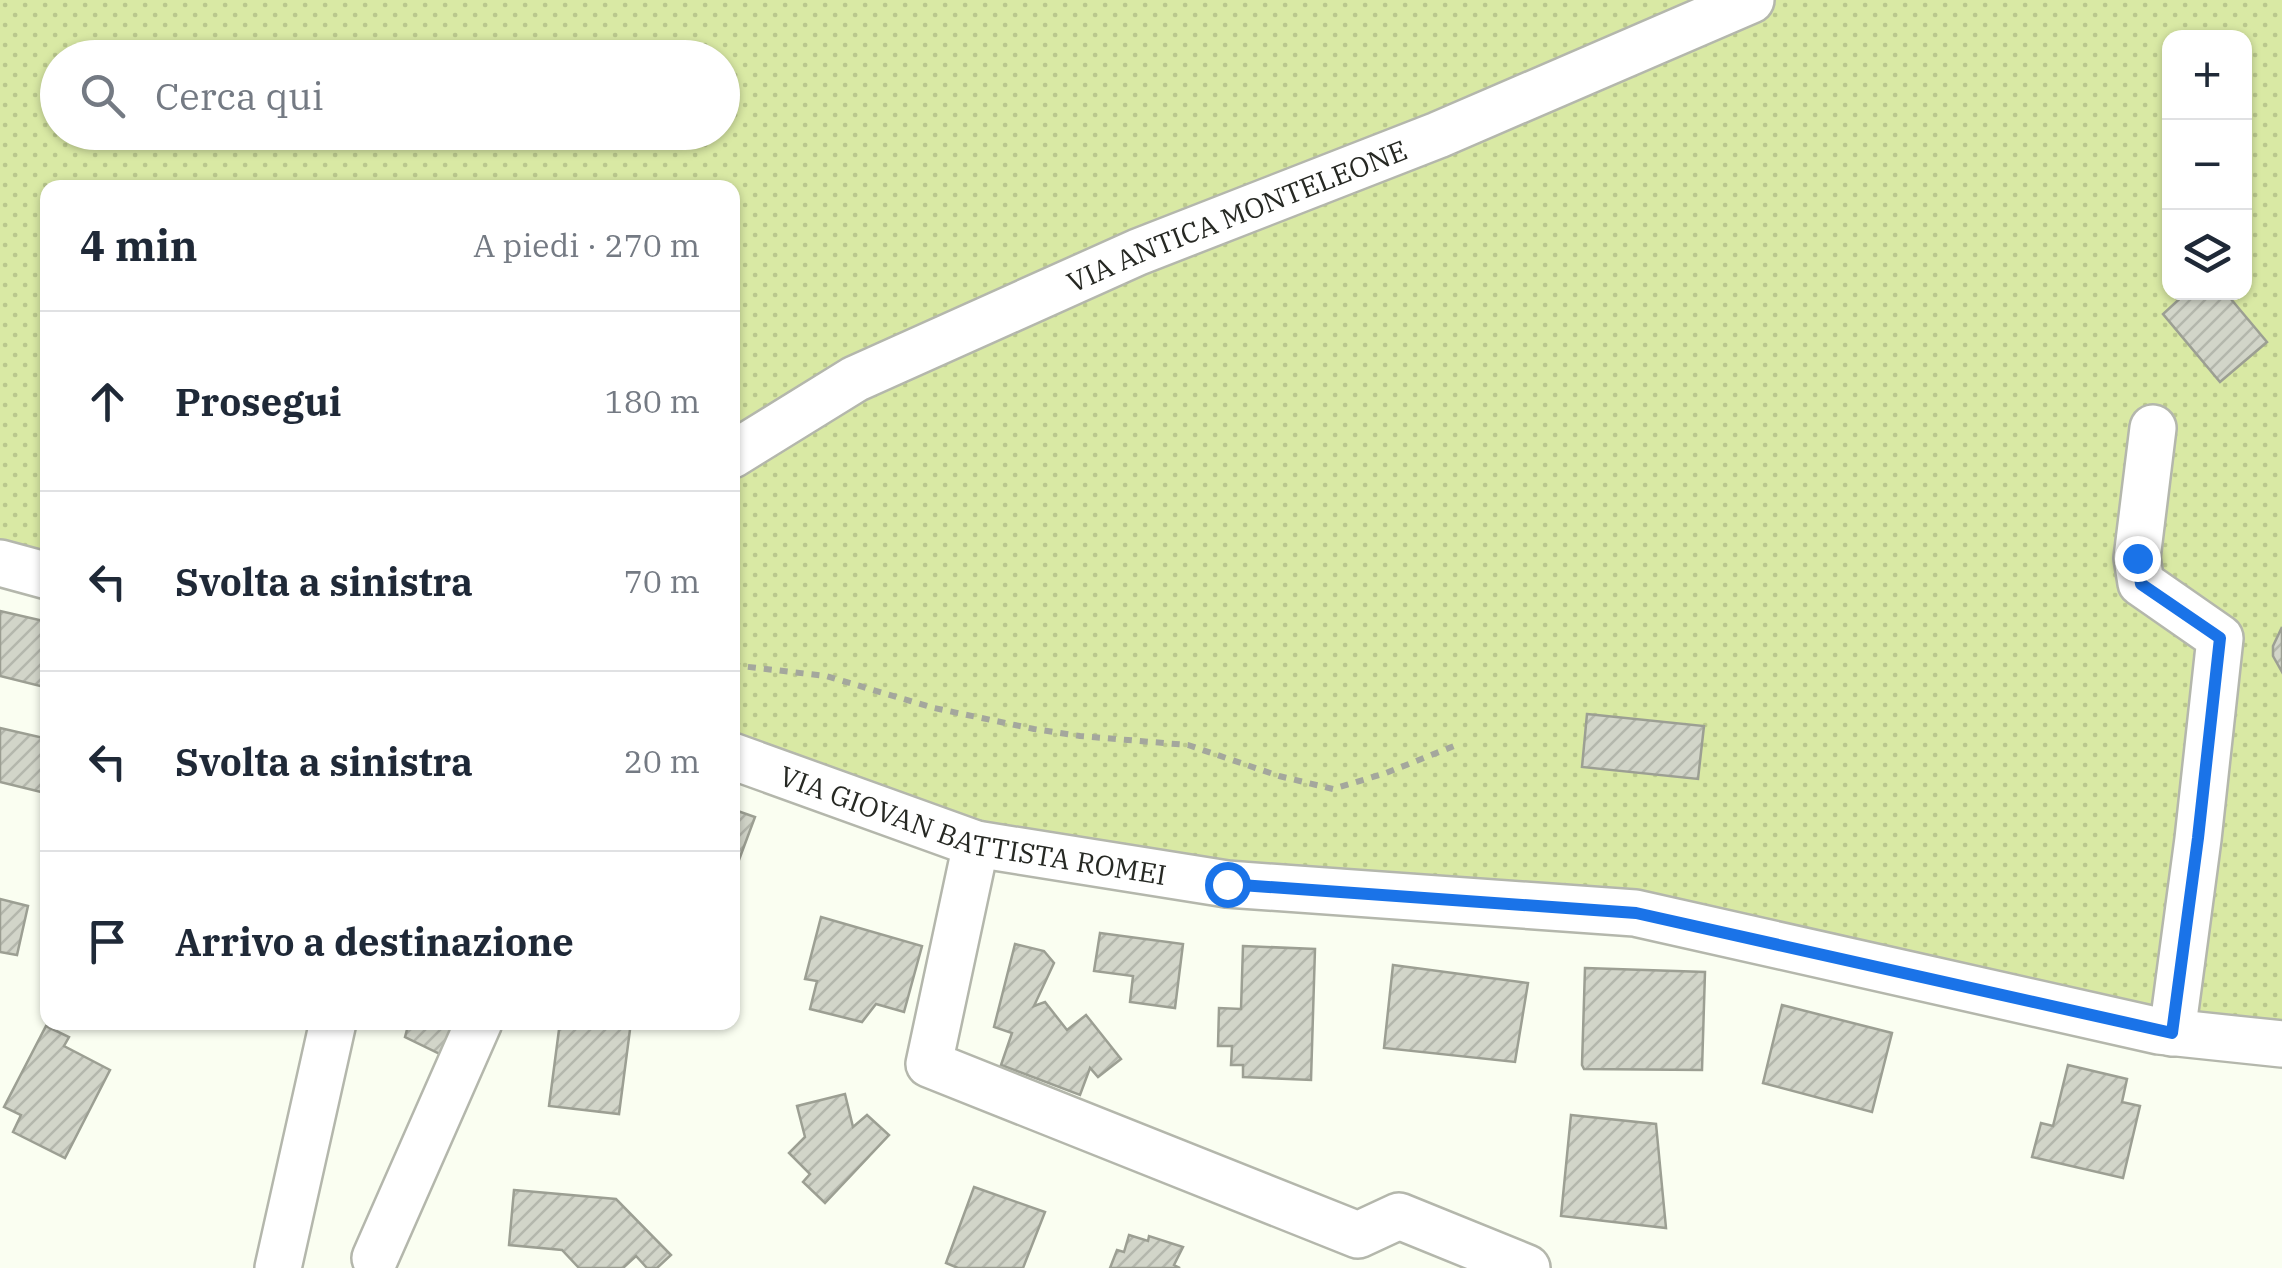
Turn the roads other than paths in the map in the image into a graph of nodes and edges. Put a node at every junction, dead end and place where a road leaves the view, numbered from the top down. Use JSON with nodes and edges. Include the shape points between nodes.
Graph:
{"nodes":[{"id":1,"x":1751,"y":0,"type":"edge"},
{"id":2,"x":2153,"y":428,"type":"dead end"},
{"id":3,"x":740,"y":450,"type":"edge"},
{"id":4,"x":0,"y":563,"type":"edge"},
{"id":5,"x":40,"y":574,"type":"edge"},
{"id":6,"x":740,"y":759,"type":"edge"},
{"id":7,"x":976,"y":844,"type":"junction"},
{"id":8,"x":331,"y":1030,"type":"edge"},
{"id":9,"x":476,"y":1030,"type":"edge"},
{"id":10,"x":2172,"y":1033,"type":"junction"},
{"id":11,"x":2282,"y":1044,"type":"edge"},
{"id":12,"x":375,"y":1258,"type":"dead end"},
{"id":13,"x":278,"y":1268,"type":"edge"},
{"id":14,"x":1527,"y":1268,"type":"edge"}],
"edges":[{"from":1,"to":3,"type":"street","name":"VIA ANTICA MONTELEONE","via":[[1438,135],[1138,252],[855,380]]},
{"from":2,"to":10,"type":"street","via":[[2137,558],[2141,584],[2220,638]]},
{"from":4,"to":5,"type":"street"},
{"from":6,"to":7,"type":"street","name":"VIA GIOVAN BATTISTA ROMEI"},
{"from":7,"to":10,"type":"street","name":"VIA GIOVAN BATTISTA ROMEI","via":[[1227,884],[1636,913]]},
{"from":7,"to":14,"type":"street","via":[[929,1064],[1358,1235],[1399,1216]]},
{"from":8,"to":13,"type":"street"},
{"from":9,"to":12,"type":"street"},
{"from":10,"to":11,"type":"street","name":"VIA GIOVAN BATTISTA ROMEI"}]}
